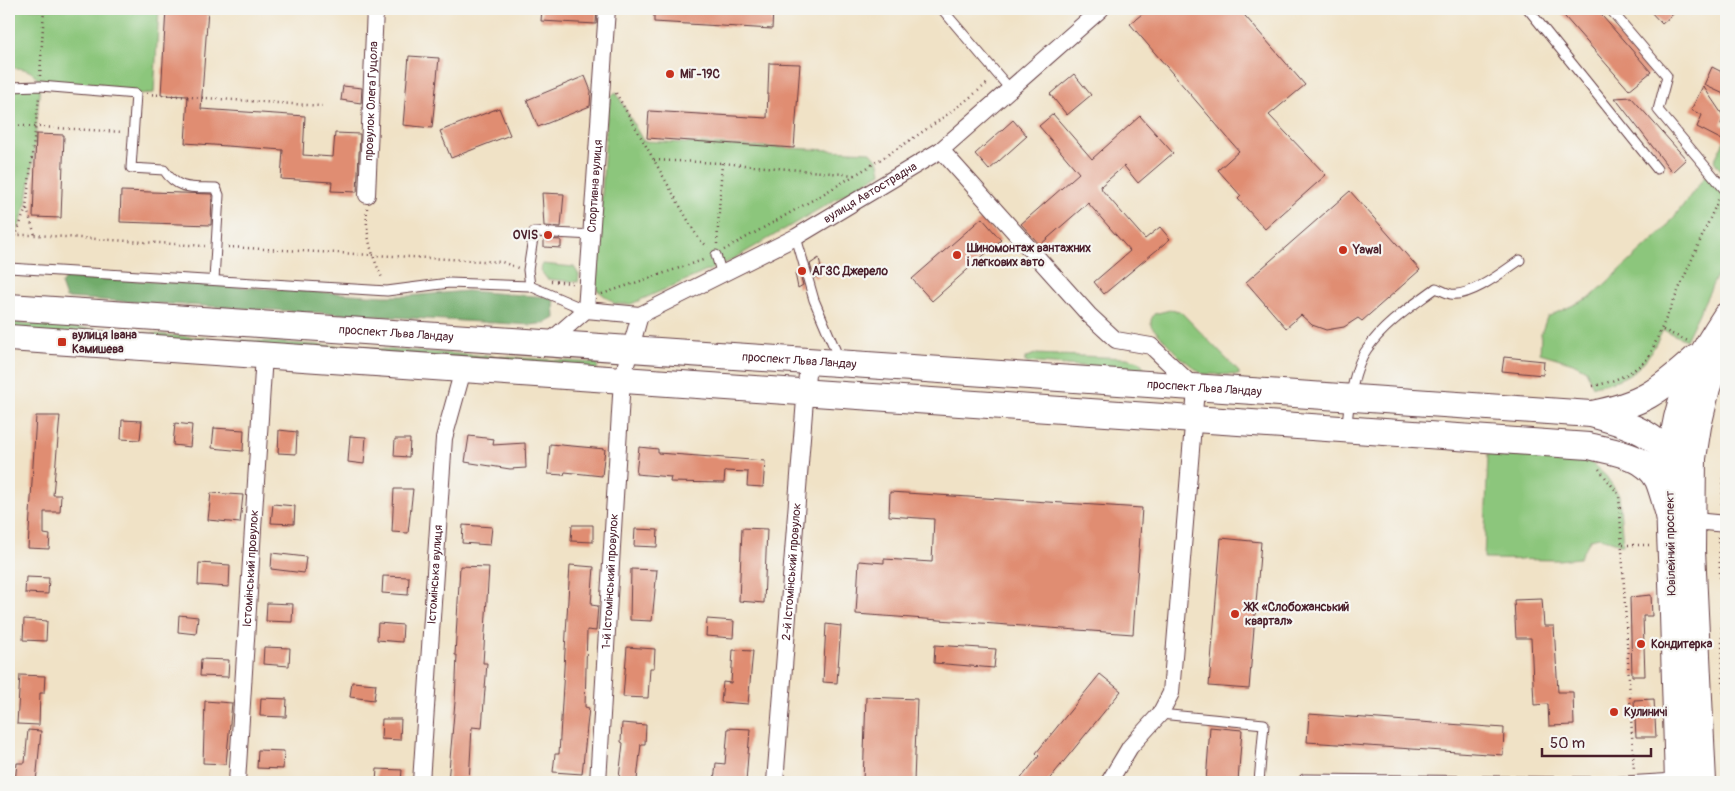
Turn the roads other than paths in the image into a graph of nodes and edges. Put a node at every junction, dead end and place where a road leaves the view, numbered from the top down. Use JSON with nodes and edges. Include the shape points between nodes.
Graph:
{"nodes":[{"id":1,"x":375,"y":9,"type":"edge"},
{"id":2,"x":607,"y":9,"type":"edge"},
{"id":3,"x":942,"y":9,"type":"edge"},
{"id":4,"x":1101,"y":9,"type":"edge"},
{"id":5,"x":1528,"y":9,"type":"edge"},
{"id":6,"x":1610,"y":9,"type":"edge"},
{"id":7,"x":9,"y":87,"type":"edge"},
{"id":8,"x":1010,"y":89,"type":"junction"},
{"id":9,"x":941,"y":150,"type":"junction"},
{"id":10,"x":1656,"y":169,"type":"dead end"},
{"id":11,"x":1725,"y":189,"type":"edge"},
{"id":12,"x":368,"y":195,"type":"road end"},
{"id":13,"x":593,"y":235,"type":"junction"},
{"id":14,"x":796,"y":237,"type":"junction"},
{"id":15,"x":716,"y":255,"type":"road end"},
{"id":16,"x":1520,"y":260,"type":"dead end"},
{"id":17,"x":9,"y":268,"type":"edge"},
{"id":18,"x":722,"y":274,"type":"junction"},
{"id":19,"x":214,"y":280,"type":"junction"},
{"id":20,"x":530,"y":286,"type":"junction"},
{"id":21,"x":9,"y":307,"type":"edge"},
{"id":22,"x":586,"y":310,"type":"junction"},
{"id":23,"x":640,"y":315,"type":"junction"},
{"id":24,"x":1726,"y":316,"type":"edge"},
{"id":25,"x":1726,"y":333,"type":"edge"},
{"id":26,"x":9,"y":338,"type":"edge"},
{"id":27,"x":547,"y":344,"type":"junction"},
{"id":28,"x":629,"y":348,"type":"junction"},
{"id":29,"x":1696,"y":348,"type":"junction"},
{"id":30,"x":264,"y":355,"type":"junction"},
{"id":31,"x":808,"y":361,"type":"junction"},
{"id":32,"x":841,"y":363,"type":"junction"},
{"id":33,"x":463,"y":370,"type":"junction"},
{"id":34,"x":622,"y":379,"type":"junction"},
{"id":35,"x":1708,"y":388,"type":"junction"},
{"id":36,"x":1196,"y":389,"type":"junction"},
{"id":37,"x":805,"y":392,"type":"junction"},
{"id":38,"x":1349,"y":398,"type":"junction"},
{"id":39,"x":1591,"y":414,"type":"junction"},
{"id":40,"x":1677,"y":418,"type":"junction"},
{"id":41,"x":1194,"y":420,"type":"junction"},
{"id":42,"x":1347,"y":430,"type":"junction"},
{"id":43,"x":1645,"y":432,"type":"junction"},
{"id":44,"x":1591,"y":455,"type":"junction"},
{"id":45,"x":1671,"y":458,"type":"junction"},
{"id":46,"x":1680,"y":519,"type":"junction"},
{"id":47,"x":1723,"y":524,"type":"edge"},
{"id":48,"x":1160,"y":714,"type":"junction"},
{"id":49,"x":1304,"y":779,"type":"dead end"},
{"id":50,"x":1698,"y":780,"type":"edge"},
{"id":51,"x":1401,"y":781,"type":"edge"},
{"id":52,"x":238,"y":782,"type":"edge"},
{"id":53,"x":421,"y":782,"type":"edge"},
{"id":54,"x":598,"y":782,"type":"edge"},
{"id":55,"x":775,"y":782,"type":"edge"},
{"id":56,"x":1109,"y":782,"type":"edge"},
{"id":57,"x":1259,"y":782,"type":"edge"},
{"id":58,"x":1606,"y":782,"type":"edge"}],
"edges":[{"from":1,"to":12,"type":"street","name":"провулок Олега Гуцола"},
{"from":2,"to":13,"type":"street","name":"Спортивна вулиця"},
{"from":3,"to":8,"type":"lane"},
{"from":4,"to":8,"type":"street","name":"вулиця Автострадна"},
{"from":5,"to":10,"type":"lane"},
{"from":6,"to":11,"type":"lane","via":[[1667,76],[1658,110]]},
{"from":7,"to":19,"type":"lane","via":[[40,86],[136,94],[131,168],[164,170],[172,182],[182,187],[216,188],[220,195]]},
{"from":8,"to":9,"type":"street","name":"вулиця Автострадна"},
{"from":9,"to":14,"type":"street","name":"вулиця Автострадна"},
{"from":9,"to":36,"type":"street","via":[[1089,315],[1116,340],[1151,346]]},
{"from":13,"to":20,"type":"lane","via":[[534,232],[528,270]]},
{"from":13,"to":22,"type":"street","name":"Спортивна вулиця"},
{"from":14,"to":18,"type":"street","name":"вулиця Автострадна"},
{"from":14,"to":32,"type":"lane","via":[[814,300]]},
{"from":15,"to":18,"type":"lane"},
{"from":16,"to":38,"type":"lane","via":[[1463,293],[1450,294],[1436,288],[1391,322],[1366,350]]},
{"from":17,"to":19,"type":"lane"},
{"from":18,"to":23,"type":"street","name":"вулиця Автострадна"},
{"from":19,"to":20,"type":"lane","via":[[387,291],[449,283]]},
{"from":20,"to":22,"type":"lane"},
{"from":21,"to":27,"type":"main road","name":"проспект Льва Ландау"},
{"from":22,"to":23,"type":"street"},
{"from":22,"to":27,"type":"street"},
{"from":23,"to":28,"type":"street"},
{"from":24,"to":29,"type":"main road","name":"Ювілейний проспект"},
{"from":25,"to":35,"type":"main road","name":"Ювілейний проспект"},
{"from":26,"to":30,"type":"main road"},
{"from":27,"to":28,"type":"main road","name":"проспект Льва Ландау"},
{"from":28,"to":31,"type":"main road","name":"проспект Льва Ландау"},
{"from":28,"to":34,"type":"street","name":"1-й Істомінський провулок"},
{"from":29,"to":39,"type":"main road","via":[[1661,389],[1636,403]]},
{"from":29,"to":40,"type":"main road","name":"Ювілейний проспект"},
{"from":30,"to":33,"type":"main road"},
{"from":30,"to":52,"type":"street","name":"Істомінський провулок"},
{"from":31,"to":32,"type":"main road","name":"проспект Льва Ландау"},
{"from":31,"to":37,"type":"street","name":"2-й Істомінський провулок"},
{"from":32,"to":36,"type":"main road","name":"проспект Льва Ландау"},
{"from":33,"to":34,"type":"main road"},
{"from":33,"to":53,"type":"street","name":"Істомінська вулиця","via":[[444,438]]},
{"from":34,"to":37,"type":"main road"},
{"from":34,"to":54,"type":"street","name":"1-й Істомінський провулок"},
{"from":35,"to":40,"type":"main road","via":[[1692,407]]},
{"from":35,"to":46,"type":"main road","name":"Ювілейний проспект"},
{"from":36,"to":38,"type":"main road","name":"проспект Льва Ландау"},
{"from":36,"to":41,"type":"street"},
{"from":37,"to":41,"type":"main road"},
{"from":37,"to":55,"type":"street","name":"2-й Істомінський провулок"},
{"from":38,"to":39,"type":"main road","name":"проспект Льва Ландау"},
{"from":38,"to":42,"type":"lane"},
{"from":39,"to":43,"type":"main road"},
{"from":40,"to":43,"type":"main road"},
{"from":40,"to":45,"type":"main road","name":"Ювілейний проспект"},
{"from":41,"to":42,"type":"main road"},
{"from":41,"to":48,"type":"street","via":[[1172,684]]},
{"from":42,"to":44,"type":"main road"},
{"from":43,"to":44,"type":"main road"},
{"from":43,"to":45,"type":"main road","via":[[1660,443]]},
{"from":44,"to":46,"type":"main road","via":[[1624,455],[1650,469]]},
{"from":45,"to":46,"type":"main road","name":"Ювілейний проспект"},
{"from":46,"to":47,"type":"street"},
{"from":46,"to":50,"type":"main road","name":"Ювілейний проспект"},
{"from":48,"to":56,"type":"street","via":[[1130,747]]},
{"from":48,"to":57,"type":"lane","via":[[1264,724]]},
{"from":49,"to":51,"type":"lane"},
{"from":50,"to":58,"type":"lane"},
{"from":51,"to":58,"type":"lane"}]}
